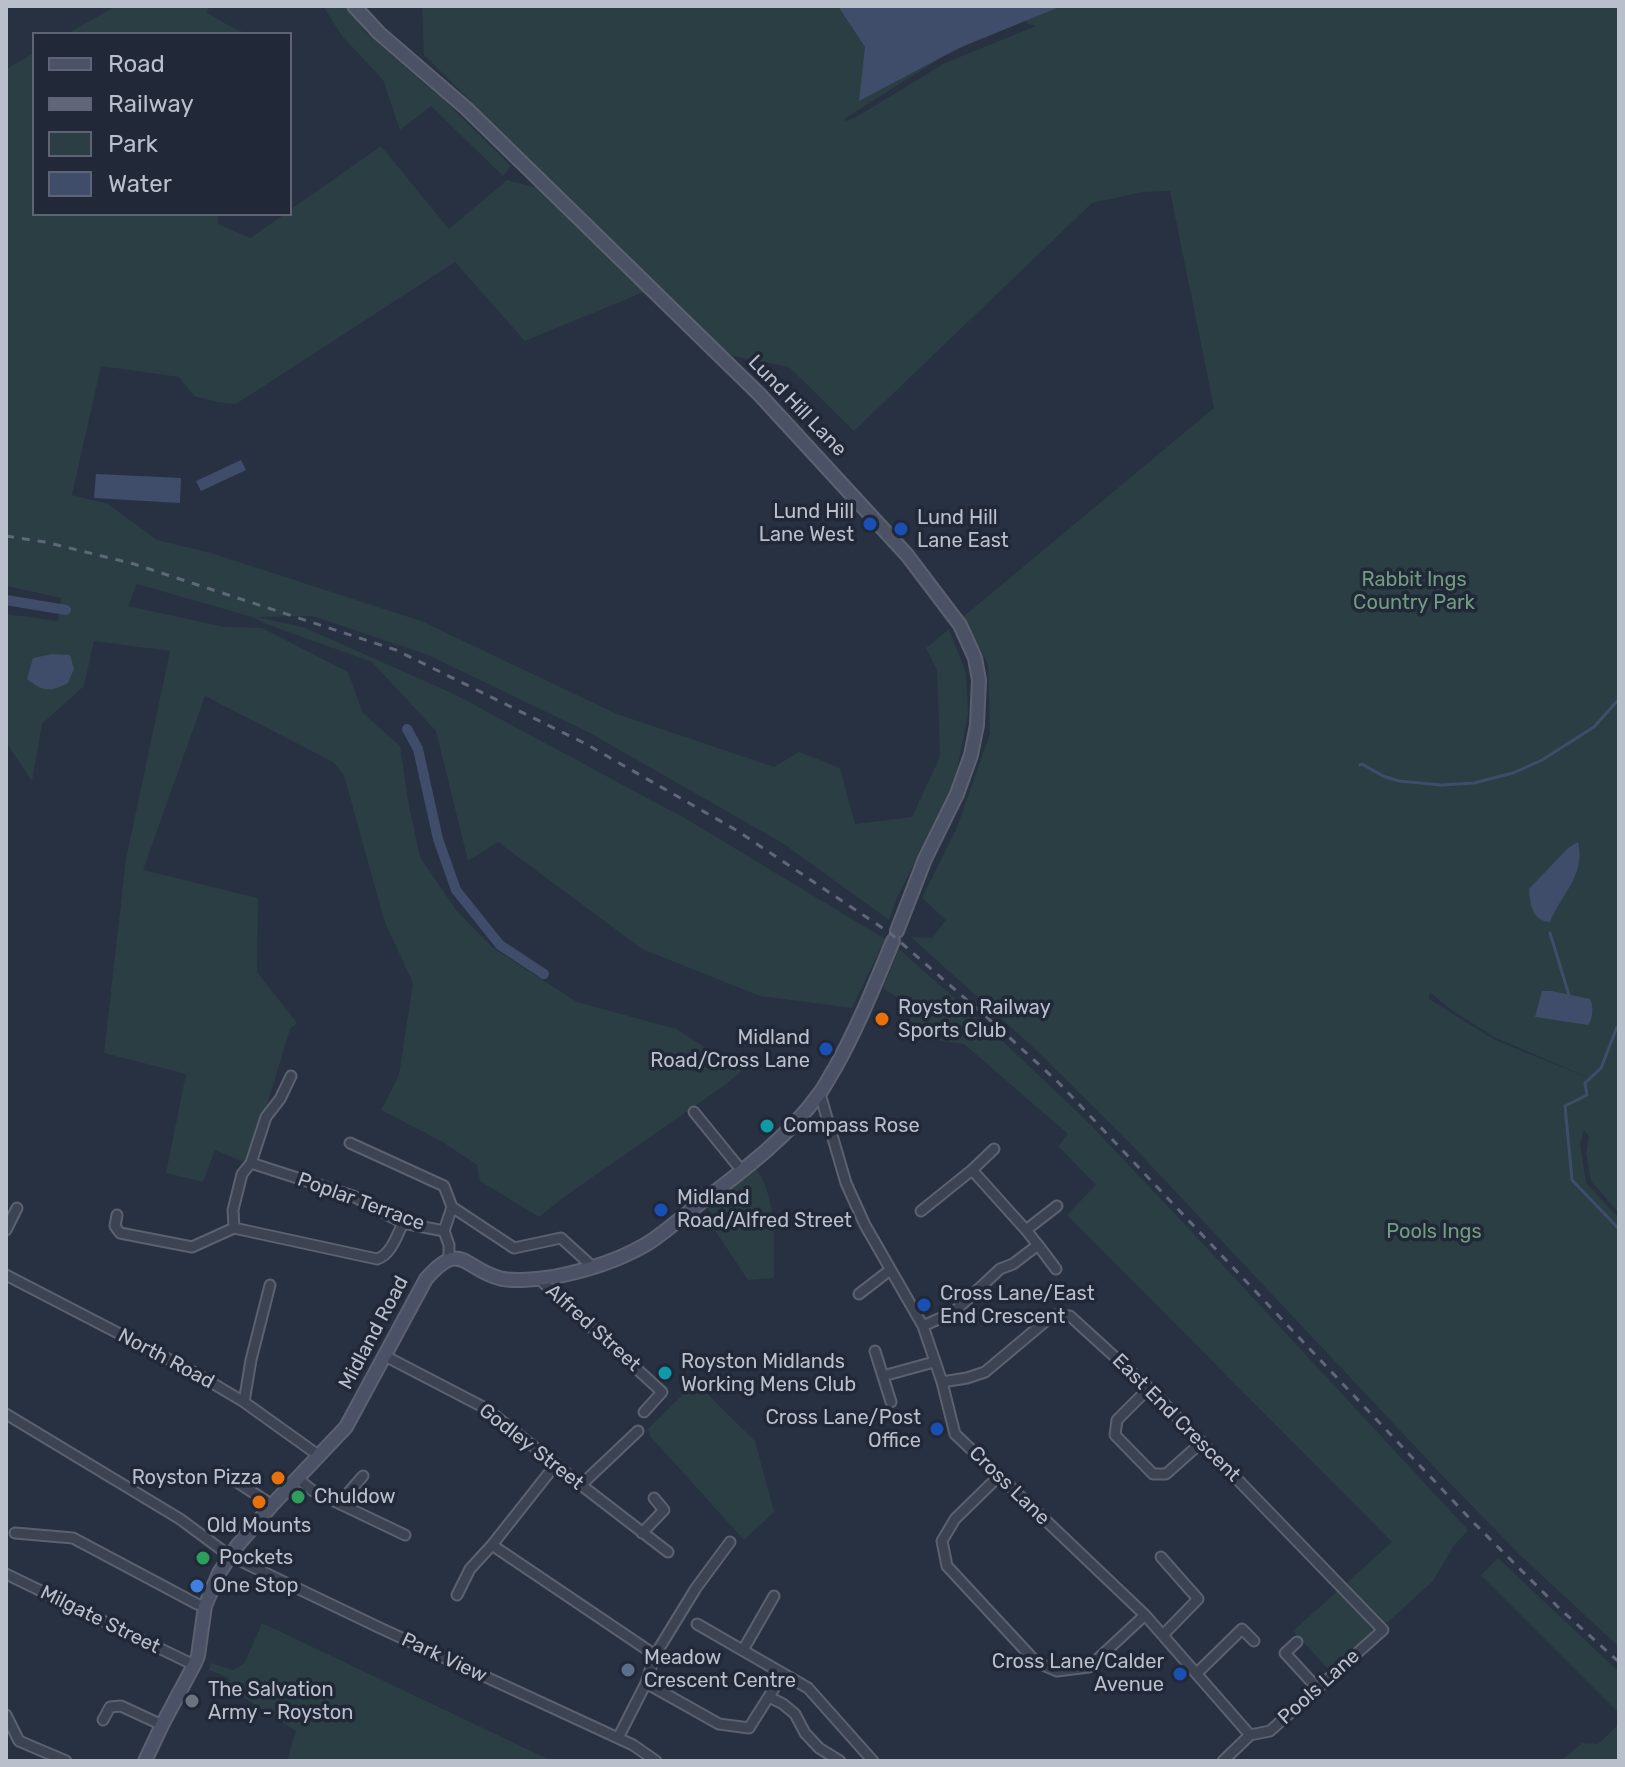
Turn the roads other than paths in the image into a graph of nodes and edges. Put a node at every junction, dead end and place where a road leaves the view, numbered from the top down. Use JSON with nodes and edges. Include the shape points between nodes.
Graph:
{"nodes":[{"id":1,"x":354,"y":6,"type":"edge"},
{"id":2,"x":291,"y":1076,"type":"dead end"},
{"id":3,"x":820,"y":1094,"type":"junction"},
{"id":4,"x":694,"y":1112,"type":"dead end"},
{"id":5,"x":350,"y":1143,"type":"dead end"},
{"id":6,"x":994,"y":1149,"type":"dead end"},
{"id":7,"x":251,"y":1163,"type":"junction"},
{"id":8,"x":972,"y":1170,"type":"junction"},
{"id":9,"x":742,"y":1171,"type":"junction"},
{"id":10,"x":1057,"y":1206,"type":"dead end"},
{"id":11,"x":452,"y":1207,"type":"junction"},
{"id":12,"x":17,"y":1208,"type":"dead end"},
{"id":13,"x":921,"y":1211,"type":"dead end"},
{"id":14,"x":117,"y":1215,"type":"dead end"},
{"id":15,"x":403,"y":1223,"type":"junction"},
{"id":16,"x":234,"y":1228,"type":"junction"},
{"id":17,"x":6,"y":1230,"type":"edge"},
{"id":18,"x":1026,"y":1230,"type":"junction"},
{"id":19,"x":444,"y":1231,"type":"junction"},
{"id":20,"x":1038,"y":1245,"type":"junction"},
{"id":21,"x":449,"y":1258,"type":"junction"},
{"id":22,"x":594,"y":1268,"type":"junction"},
{"id":23,"x":1056,"y":1269,"type":"dead end"},
{"id":24,"x":890,"y":1270,"type":"junction"},
{"id":25,"x":6,"y":1275,"type":"edge"},
{"id":26,"x":538,"y":1278,"type":"junction"},
{"id":27,"x":270,"y":1285,"type":"dead end"},
{"id":28,"x":859,"y":1294,"type":"dead end"},
{"id":29,"x":923,"y":1326,"type":"junction"},
{"id":30,"x":875,"y":1351,"type":"dead end"},
{"id":31,"x":385,"y":1356,"type":"junction"},
{"id":32,"x":934,"y":1362,"type":"junction"},
{"id":33,"x":883,"y":1376,"type":"junction"},
{"id":34,"x":942,"y":1382,"type":"junction"},
{"id":35,"x":1149,"y":1388,"type":"junction"},
{"id":36,"x":244,"y":1402,"type":"junction"},
{"id":37,"x":891,"y":1402,"type":"dead end"},
{"id":38,"x":644,"y":1412,"type":"dead end"},
{"id":39,"x":6,"y":1414,"type":"edge"},
{"id":40,"x":638,"y":1431,"type":"dead end"},
{"id":41,"x":1202,"y":1442,"type":"junction"},
{"id":42,"x":318,"y":1455,"type":"junction"},
{"id":43,"x":556,"y":1464,"type":"junction"},
{"id":44,"x":222,"y":1472,"type":"dead end"},
{"id":45,"x":363,"y":1476,"type":"dead end"},
{"id":46,"x":999,"y":1476,"type":"junction"},
{"id":47,"x":297,"y":1478,"type":"junction"},
{"id":48,"x":581,"y":1485,"type":"junction"},
{"id":49,"x":654,"y":1498,"type":"dead end"},
{"id":50,"x":342,"y":1503,"type":"junction"},
{"id":51,"x":272,"y":1505,"type":"junction"},
{"id":52,"x":15,"y":1533,"type":"dead end"},
{"id":53,"x":642,"y":1533,"type":"junction"},
{"id":54,"x":405,"y":1535,"type":"dead end"},
{"id":55,"x":730,"y":1542,"type":"dead end"},
{"id":56,"x":492,"y":1545,"type":"junction"},
{"id":57,"x":668,"y":1552,"type":"dead end"},
{"id":58,"x":230,"y":1556,"type":"junction"},
{"id":59,"x":1161,"y":1557,"type":"dead end"},
{"id":60,"x":6,"y":1574,"type":"edge"},
{"id":61,"x":457,"y":1595,"type":"dead end"},
{"id":62,"x":774,"y":1596,"type":"dead end"},
{"id":63,"x":205,"y":1606,"type":"junction"},
{"id":64,"x":1145,"y":1615,"type":"junction"},
{"id":65,"x":697,"y":1624,"type":"dead end"},
{"id":66,"x":1383,"y":1630,"type":"joint"},
{"id":67,"x":1163,"y":1635,"type":"junction"},
{"id":68,"x":1254,"y":1641,"type":"dead end"},
{"id":69,"x":1297,"y":1642,"type":"dead end"},
{"id":70,"x":743,"y":1650,"type":"junction"},
{"id":71,"x":655,"y":1655,"type":"junction"},
{"id":72,"x":194,"y":1665,"type":"junction"},
{"id":73,"x":1197,"y":1673,"type":"junction"},
{"id":74,"x":783,"y":1674,"type":"junction"},
{"id":75,"x":646,"y":1683,"type":"junction"},
{"id":76,"x":1318,"y":1689,"type":"junction"},
{"id":77,"x":769,"y":1697,"type":"junction"},
{"id":78,"x":6,"y":1715,"type":"edge"},
{"id":79,"x":103,"y":1720,"type":"dead end"},
{"id":80,"x":162,"y":1725,"type":"junction"},
{"id":81,"x":1250,"y":1735,"type":"junction"},
{"id":82,"x":618,"y":1738,"type":"junction"},
{"id":83,"x":66,"y":1761,"type":"edge"},
{"id":84,"x":145,"y":1761,"type":"edge"},
{"id":85,"x":656,"y":1761,"type":"edge"},
{"id":86,"x":840,"y":1761,"type":"edge"},
{"id":87,"x":873,"y":1761,"type":"edge"},
{"id":88,"x":1223,"y":1761,"type":"edge"}],
"edges":[{"from":1,"to":3,"type":"main road","name":"Lund Hill Lane","via":[[770,404],[907,555],[960,625],[975,658],[979,680],[971,755],[858,1025]]},
{"from":2,"to":7,"type":"street","via":[[266,1117]]},
{"from":3,"to":9,"type":"main road"},
{"from":3,"to":24,"type":"street","name":"Cross Lane","via":[[846,1183]]},
{"from":4,"to":9,"type":"street"},
{"from":5,"to":11,"type":"street","via":[[444,1186]]},
{"from":6,"to":8,"type":"street"},
{"from":7,"to":15,"type":"street","name":"Poplar Terrace","via":[[353,1196]]},
{"from":7,"to":16,"type":"street","via":[[242,1174]]},
{"from":8,"to":13,"type":"street"},
{"from":8,"to":18,"type":"street"},
{"from":9,"to":22,"type":"main road","via":[[645,1245]]},
{"from":10,"to":18,"type":"street"},
{"from":11,"to":19,"type":"street"},
{"from":11,"to":22,"type":"street","via":[[514,1248],[561,1238]]},
{"from":12,"to":17,"type":"street"},
{"from":14,"to":16,"type":"street","via":[[120,1233],[192,1247]]},
{"from":15,"to":16,"type":"street","via":[[387,1252],[377,1259]]},
{"from":15,"to":19,"type":"street","name":"Poplar Terrace"},
{"from":18,"to":20,"type":"street"},
{"from":19,"to":21,"type":"street","name":"Poplar Terrace"},
{"from":20,"to":23,"type":"street"},
{"from":20,"to":29,"type":"street","via":[[1000,1269],[954,1312]]},
{"from":21,"to":26,"type":"main road","via":[[503,1279]]},
{"from":21,"to":31,"type":"main road","name":"Midland Road","via":[[426,1279]]},
{"from":22,"to":26,"type":"main road"},
{"from":24,"to":28,"type":"street"},
{"from":24,"to":29,"type":"street","name":"Cross Lane"},
{"from":25,"to":36,"type":"street","name":"North Road"},
{"from":26,"to":38,"type":"street","name":"Alfred Street","via":[[662,1392]]},
{"from":27,"to":36,"type":"street"},
{"from":29,"to":32,"type":"street","name":"Cross Lane"},
{"from":30,"to":33,"type":"street"},
{"from":31,"to":42,"type":"main road","name":"Midland Road","via":[[351,1420]]},
{"from":31,"to":43,"type":"street","name":"Godley Street","via":[[487,1409]]},
{"from":32,"to":33,"type":"street"},
{"from":32,"to":34,"type":"street","name":"Cross Lane"},
{"from":33,"to":37,"type":"street"},
{"from":34,"to":35,"type":"street","name":"East End Crescent","via":[[985,1372],[1053,1315],[1070,1316]]},
{"from":34,"to":46,"type":"street","name":"Cross Lane","via":[[955,1434]]},
{"from":35,"to":41,"type":"street","name":"East End Crescent"},
{"from":35,"to":41,"type":"street","via":[[1117,1420],[1115,1435],[1153,1474],[1166,1474]]},
{"from":36,"to":42,"type":"street","name":"North Road"},
{"from":39,"to":58,"type":"street","name":"Park View","via":[[180,1519]]},
{"from":40,"to":48,"type":"street"},
{"from":41,"to":66,"type":"street","name":"East End Crescent"},
{"from":42,"to":47,"type":"main road","name":"Midland Road"},
{"from":43,"to":48,"type":"street","name":"Godley Street"},
{"from":43,"to":56,"type":"street"},
{"from":44,"to":51,"type":"street"},
{"from":45,"to":50,"type":"street"},
{"from":46,"to":64,"type":"street","name":"Cross Lane"},
{"from":46,"to":64,"type":"street","via":[[955,1519],[942,1541],[947,1566],[1036,1662],[1057,1671],[1089,1667]]},
{"from":47,"to":50,"type":"street"},
{"from":47,"to":51,"type":"main road","name":"Midland Road"},
{"from":48,"to":53,"type":"street","name":"Godley Street"},
{"from":49,"to":53,"type":"street","via":[[668,1513]]},
{"from":50,"to":54,"type":"street"},
{"from":51,"to":58,"type":"main road","name":"Midland Road"},
{"from":52,"to":63,"type":"street","via":[[73,1538]]},
{"from":53,"to":57,"type":"street","name":"Godley Street"},
{"from":55,"to":71,"type":"street"},
{"from":56,"to":61,"type":"street","via":[[470,1569]]},
{"from":56,"to":71,"type":"street"},
{"from":58,"to":63,"type":"main road","name":"Midland Road"},
{"from":58,"to":82,"type":"street","name":"Park View"},
{"from":59,"to":67,"type":"street","via":[[1198,1599]]},
{"from":60,"to":72,"type":"street","name":"Milgate Street"},
{"from":62,"to":70,"type":"street"},
{"from":63,"to":72,"type":"main road","name":"Midland Road"},
{"from":64,"to":67,"type":"street","name":"Cross Lane"},
{"from":65,"to":70,"type":"street"},
{"from":66,"to":76,"type":"street","name":"Pools Lane"},
{"from":67,"to":73,"type":"street","name":"Cross Lane"},
{"from":68,"to":73,"type":"street","via":[[1242,1629]]},
{"from":69,"to":76,"type":"street","via":[[1285,1653]]},
{"from":70,"to":74,"type":"street"},
{"from":71,"to":75,"type":"street"},
{"from":72,"to":80,"type":"main road","name":"Midland Road"},
{"from":73,"to":81,"type":"street","name":"Cross Lane"},
{"from":74,"to":77,"type":"street"},
{"from":74,"to":87,"type":"street","via":[[808,1688]]},
{"from":75,"to":77,"type":"street","via":[[719,1724],[749,1728]]},
{"from":75,"to":82,"type":"street"},
{"from":76,"to":81,"type":"street","name":"Pools Lane","via":[[1270,1731]]},
{"from":77,"to":86,"type":"street","via":[[795,1714],[819,1748]]},
{"from":78,"to":83,"type":"street","via":[[19,1741]]},
{"from":79,"to":80,"type":"street","via":[[110,1707],[121,1706]]},
{"from":80,"to":84,"type":"main road","name":"Midland Road"},
{"from":81,"to":88,"type":"street","name":"Pools Lane"},
{"from":82,"to":85,"type":"street","name":"Park View"}]}
